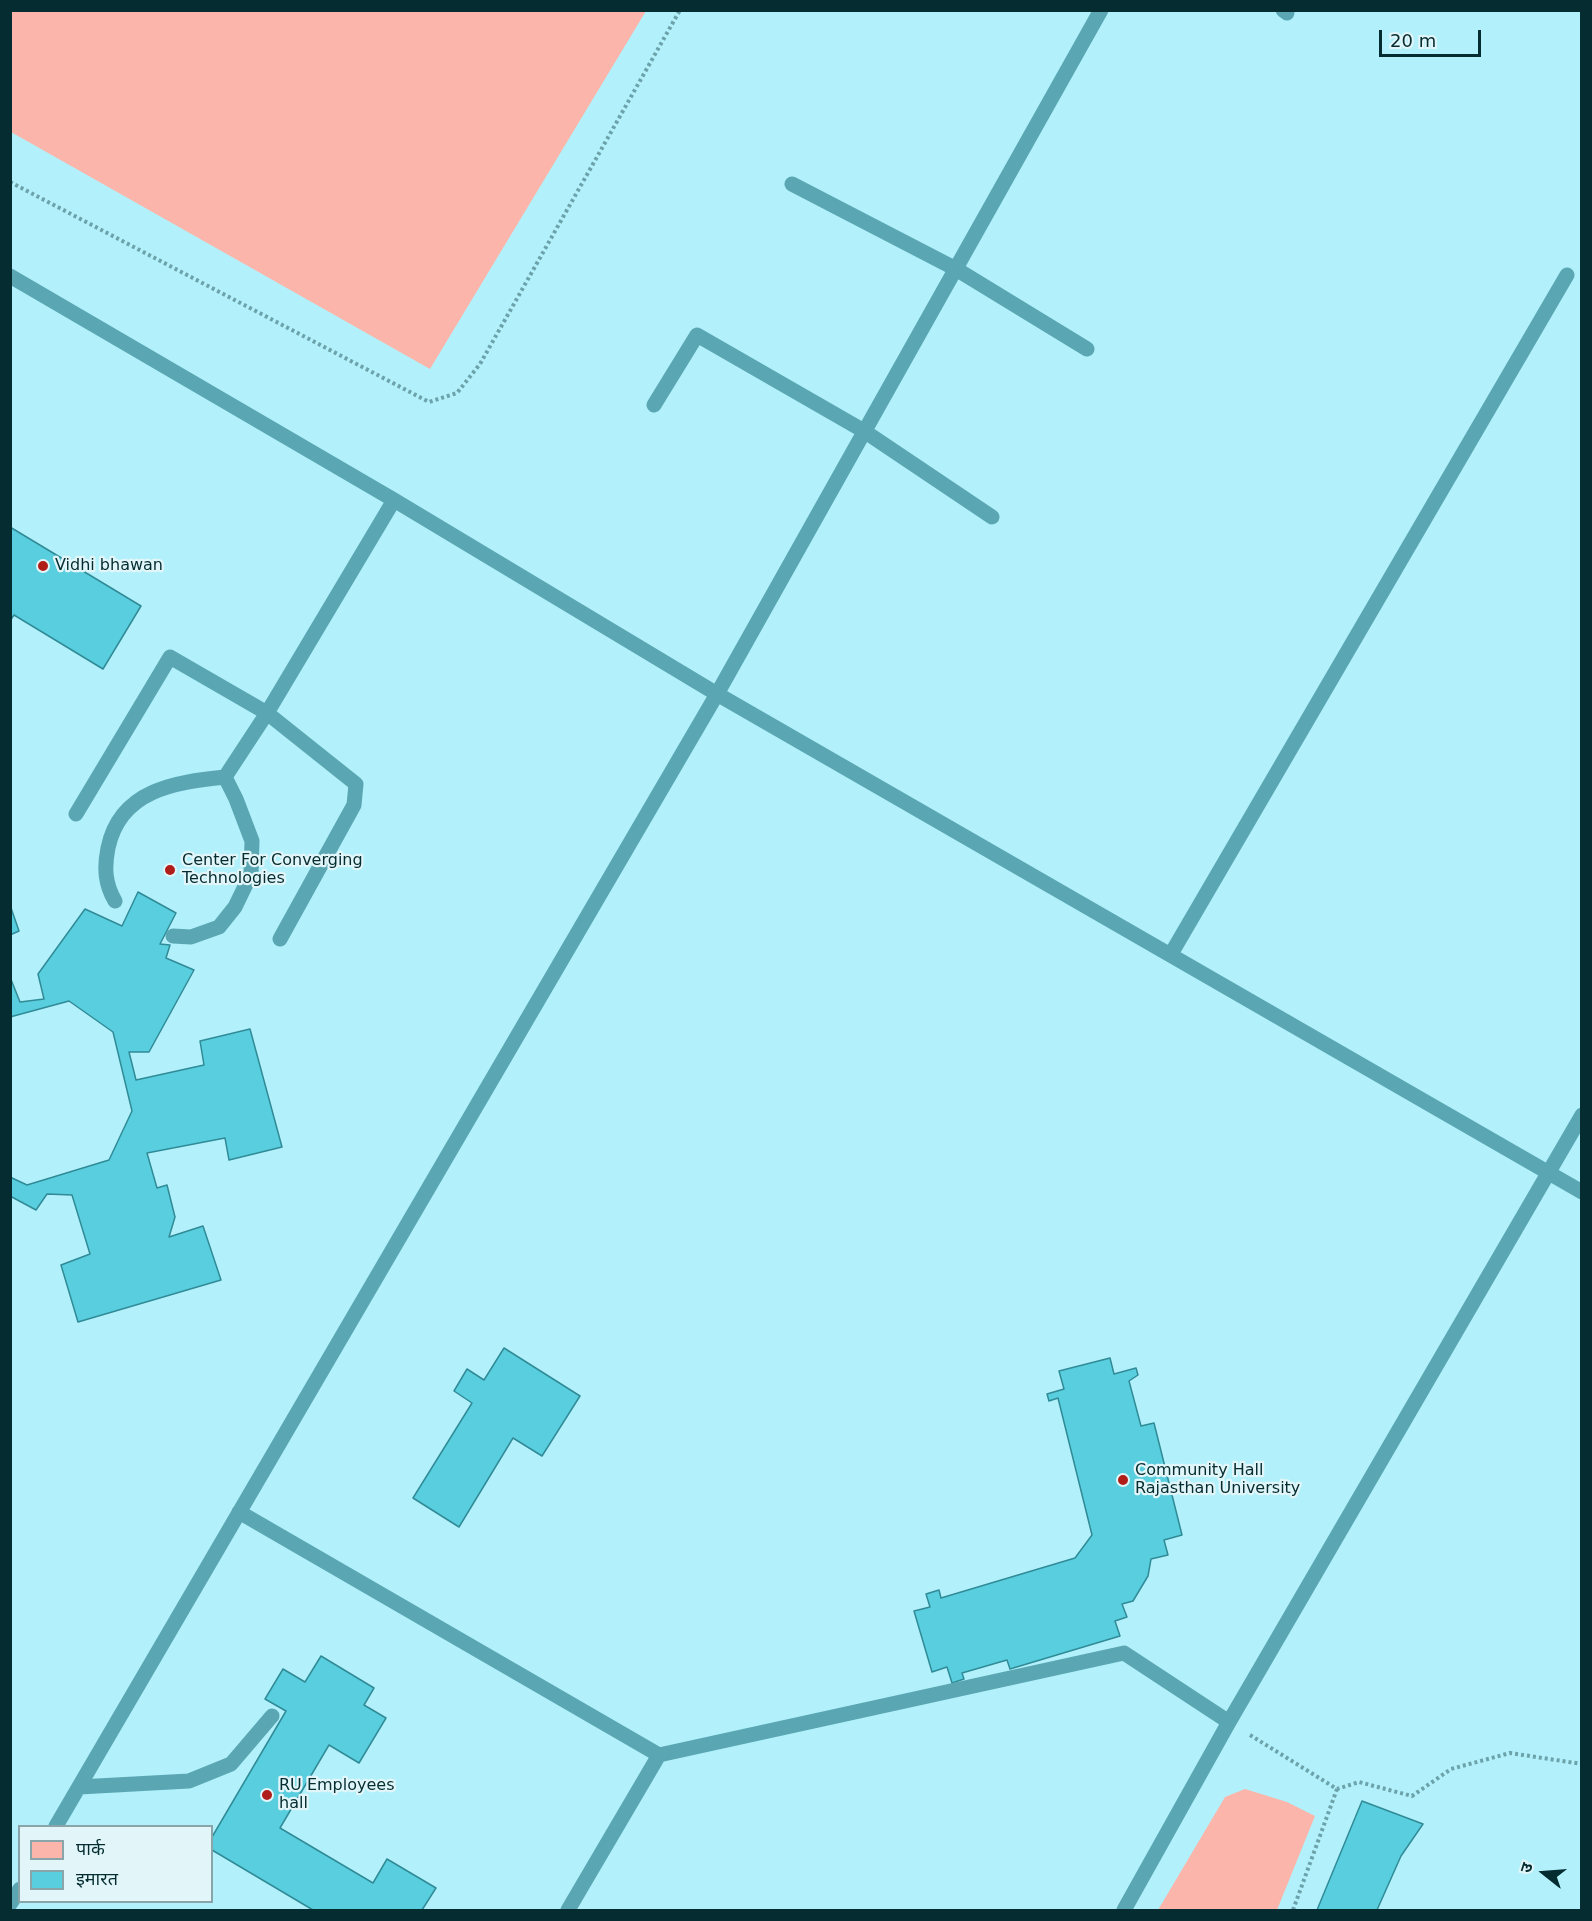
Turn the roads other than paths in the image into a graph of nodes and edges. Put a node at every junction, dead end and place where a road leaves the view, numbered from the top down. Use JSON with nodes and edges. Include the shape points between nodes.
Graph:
{"nodes":[{"id":1,"x":1101,"y":10,"type":"edge"},
{"id":2,"x":792,"y":184,"type":"dead end"},
{"id":3,"x":956,"y":269,"type":"junction"},
{"id":4,"x":1567,"y":275,"type":"dead end"},
{"id":5,"x":10,"y":276,"type":"edge"},
{"id":6,"x":1087,"y":349,"type":"dead end"},
{"id":7,"x":654,"y":405,"type":"dead end"},
{"id":8,"x":864,"y":431,"type":"junction"},
{"id":9,"x":394,"y":500,"type":"junction"},
{"id":10,"x":992,"y":517,"type":"dead end"},
{"id":11,"x":717,"y":694,"type":"junction"},
{"id":12,"x":267,"y":713,"type":"junction"},
{"id":13,"x":225,"y":777,"type":"junction"},
{"id":14,"x":76,"y":814,"type":"dead end"},
{"id":15,"x":115,"y":902,"type":"dead end"},
{"id":16,"x":173,"y":936,"type":"dead end"},
{"id":17,"x":280,"y":939,"type":"dead end"},
{"id":18,"x":1171,"y":954,"type":"junction"},
{"id":19,"x":1581,"y":1115,"type":"edge"},
{"id":20,"x":1549,"y":1174,"type":"junction"},
{"id":21,"x":1581,"y":1192,"type":"edge"},
{"id":22,"x":239,"y":1512,"type":"junction"},
{"id":23,"x":272,"y":1716,"type":"dead end"},
{"id":24,"x":1229,"y":1722,"type":"junction"},
{"id":25,"x":659,"y":1755,"type":"junction"},
{"id":26,"x":79,"y":1788,"type":"junction"},
{"id":27,"x":57,"y":1825,"type":"edge"},
{"id":28,"x":568,"y":1911,"type":"edge"},
{"id":29,"x":1124,"y":1911,"type":"edge"}],
"edges":[{"from":1,"to":3,"type":"lane"},
{"from":2,"to":3,"type":"lane"},
{"from":3,"to":6,"type":"lane"},
{"from":3,"to":8,"type":"lane"},
{"from":4,"to":18,"type":"lane"},
{"from":5,"to":9,"type":"lane"},
{"from":7,"to":8,"type":"lane","via":[[697,335]]},
{"from":8,"to":10,"type":"lane"},
{"from":8,"to":11,"type":"lane"},
{"from":9,"to":11,"type":"lane"},
{"from":9,"to":12,"type":"lane"},
{"from":11,"to":18,"type":"lane"},
{"from":11,"to":22,"type":"lane"},
{"from":12,"to":13,"type":"lane"},
{"from":12,"to":14,"type":"lane","via":[[170,657]]},
{"from":12,"to":17,"type":"lane","via":[[356,784],[354,805]]},
{"from":13,"to":15,"type":"lane","via":[[186,781],[149,793],[128,807],[111,836],[105,863],[108,888]]},
{"from":13,"to":16,"type":"lane","via":[[252,841],[251,874],[235,907],[219,927],[191,937]]},
{"from":18,"to":20,"type":"lane"},
{"from":19,"to":20,"type":"lane"},
{"from":20,"to":21,"type":"lane"},
{"from":20,"to":24,"type":"lane"},
{"from":22,"to":25,"type":"lane"},
{"from":22,"to":26,"type":"lane"},
{"from":23,"to":26,"type":"lane","via":[[231,1764],[189,1781]]},
{"from":24,"to":25,"type":"lane","via":[[1124,1653]]},
{"from":24,"to":29,"type":"lane"},
{"from":25,"to":28,"type":"lane"},
{"from":26,"to":27,"type":"lane"}]}
